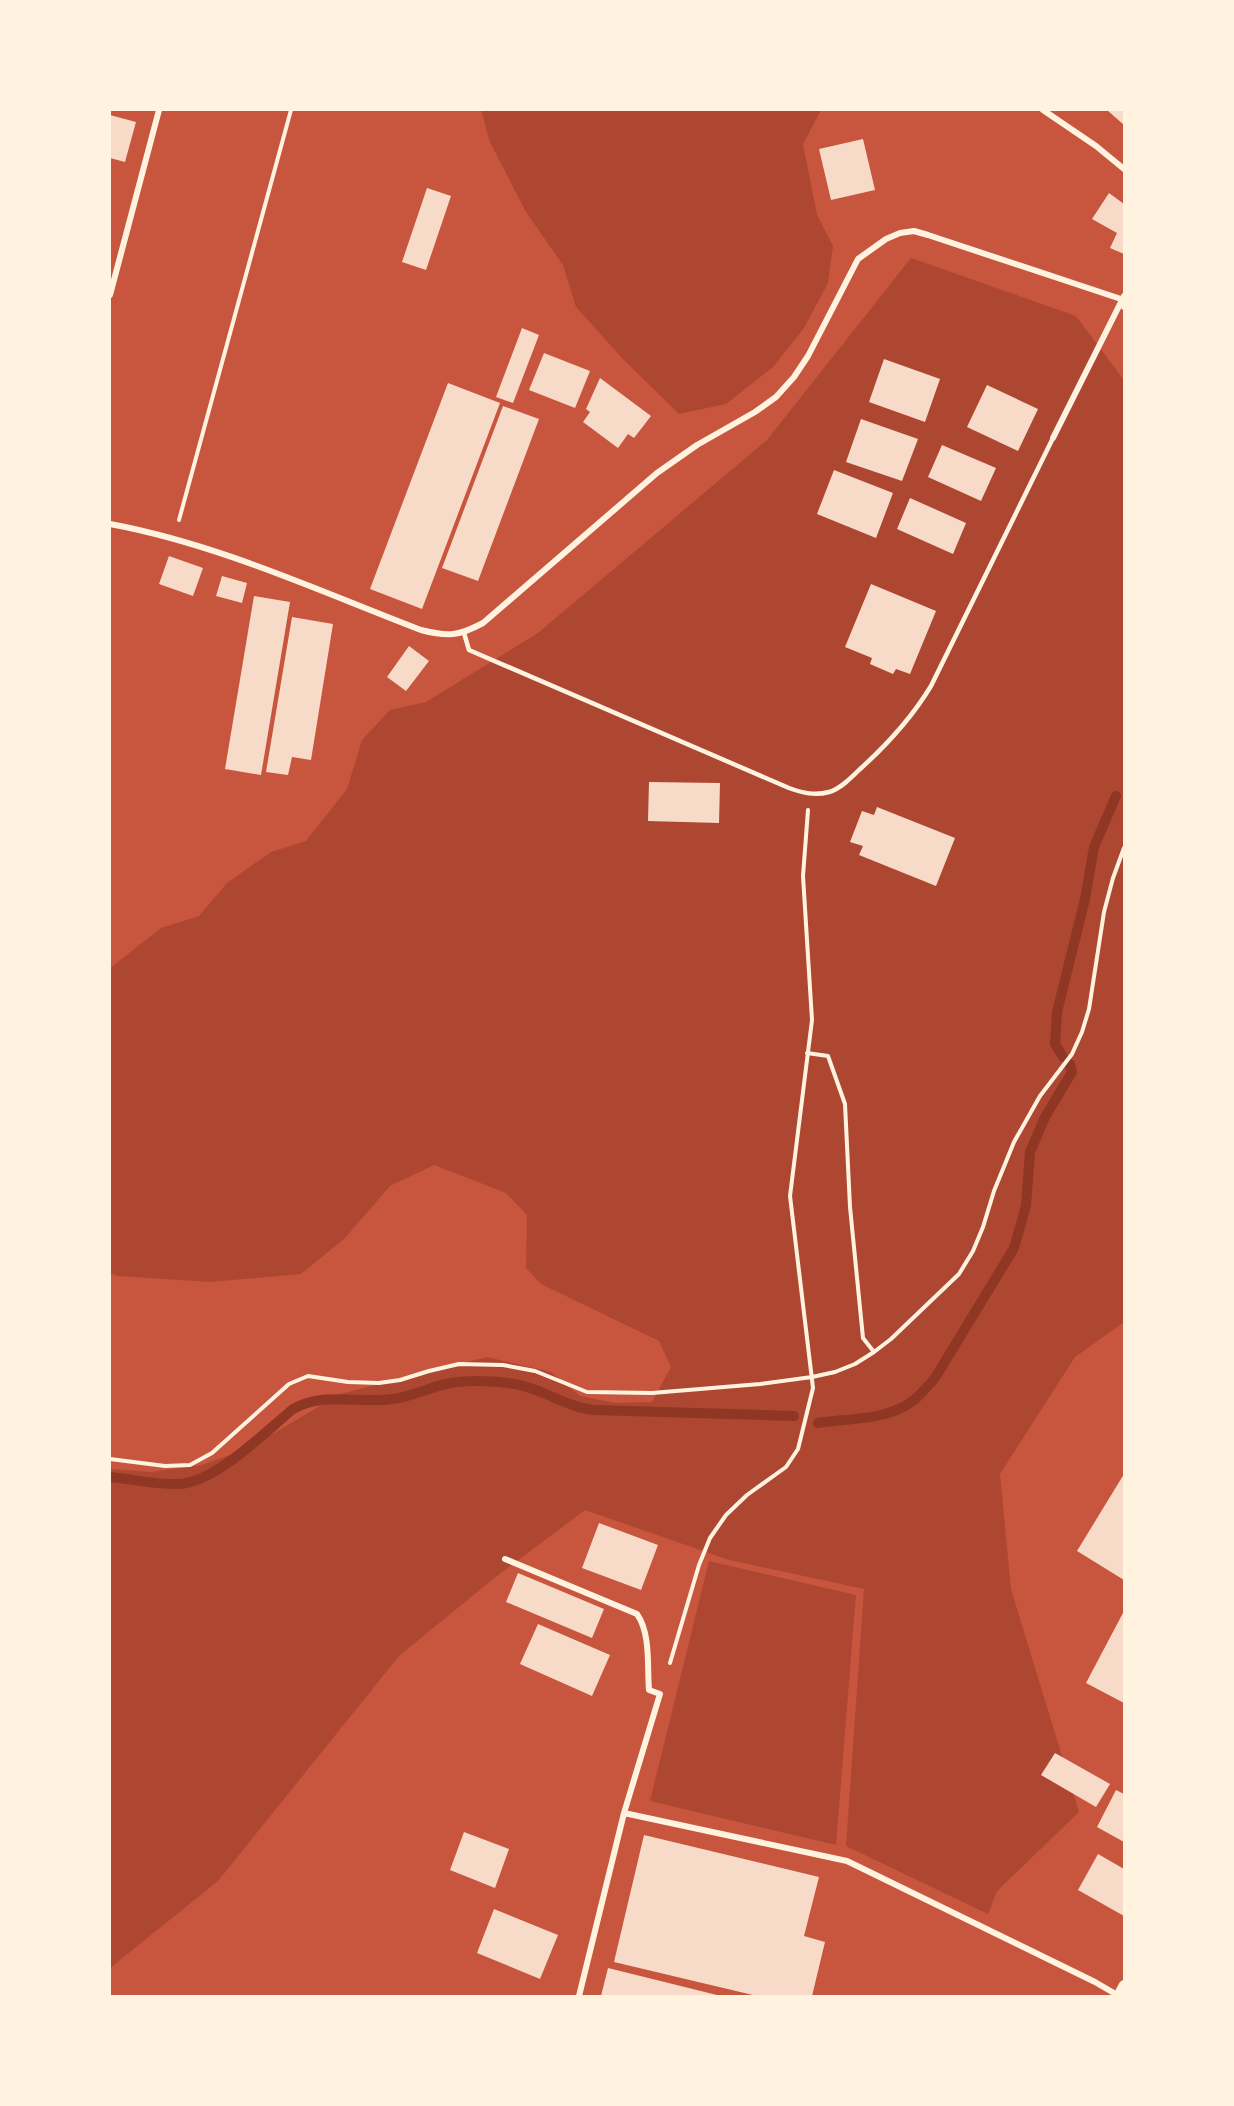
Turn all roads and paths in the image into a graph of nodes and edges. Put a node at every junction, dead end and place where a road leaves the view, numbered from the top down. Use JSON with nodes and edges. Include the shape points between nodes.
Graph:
{"nodes":[{"id":1,"x":159,"y":110,"type":"edge"},
{"id":2,"x":291,"y":110,"type":"edge"},
{"id":3,"x":1043,"y":110,"type":"edge"},
{"id":4,"x":1125,"y":169,"type":"edge"},
{"id":5,"x":110,"y":295,"type":"edge"},
{"id":6,"x":1123,"y":298,"type":"edge"},
{"id":7,"x":1125,"y":307,"type":"edge"},
{"id":8,"x":1053,"y":438,"type":"joint"},
{"id":9,"x":110,"y":524,"type":"edge"},
{"id":10,"x":174,"y":538,"type":"junction"},
{"id":11,"x":464,"y":633,"type":"junction"},
{"id":12,"x":809,"y":795,"type":"junction"},
{"id":13,"x":1125,"y":848,"type":"edge"},
{"id":14,"x":807,"y":1053,"type":"junction"},
{"id":15,"x":874,"y":1352,"type":"junction"},
{"id":16,"x":812,"y":1377,"type":"junction"},
{"id":17,"x":110,"y":1459,"type":"edge"},
{"id":18,"x":505,"y":1559,"type":"dead end"},
{"id":19,"x":660,"y":1694,"type":"junction"},
{"id":20,"x":624,"y":1813,"type":"junction"},
{"id":21,"x":1125,"y":1985,"type":"edge"},
{"id":22,"x":579,"y":1996,"type":"edge"},
{"id":23,"x":1118,"y":1996,"type":"edge"}],
"edges":[{"from":1,"to":5,"type":"street"},
{"from":2,"to":10,"type":"path"},
{"from":3,"to":4,"type":"street"},
{"from":6,"to":7,"type":"street"},
{"from":6,"to":8,"type":"street"},
{"from":6,"to":11,"type":"street","via":[[914,231],[886,239],[858,259],[808,356],[776,397],[657,472],[483,623]]},
{"from":8,"to":12,"type":"lane","via":[[918,708],[886,746],[849,780],[831,792]]},
{"from":9,"to":10,"type":"street"},
{"from":10,"to":11,"type":"street","via":[[421,630],[442,635]]},
{"from":11,"to":12,"type":"lane","via":[[470,650]]},
{"from":12,"to":14,"type":"path","via":[[803,876],[812,1020]]},
{"from":13,"to":15,"type":"path","via":[[1104,912],[1089,1009],[1072,1054],[1040,1096],[1014,1142],[976,1243],[959,1274]]},
{"from":14,"to":15,"type":"path","via":[[828,1056],[845,1104],[863,1338]]},
{"from":14,"to":16,"type":"path","via":[[790,1196]]},
{"from":15,"to":16,"type":"path","via":[[855,1364]]},
{"from":16,"to":17,"type":"path","via":[[635,1394],[587,1392],[535,1371],[503,1365],[459,1364],[379,1383],[308,1376],[290,1384],[212,1453],[190,1465]]},
{"from":16,"to":19,"type":"path","via":[[813,1388],[798,1449],[786,1467],[726,1515],[710,1538]]},
{"from":18,"to":19,"type":"street","via":[[637,1614],[645,1633],[649,1690]]},
{"from":19,"to":20,"type":"street"},
{"from":20,"to":22,"type":"street"},
{"from":20,"to":23,"type":"street","via":[[847,1861]]},
{"from":21,"to":23,"type":"street"}]}
